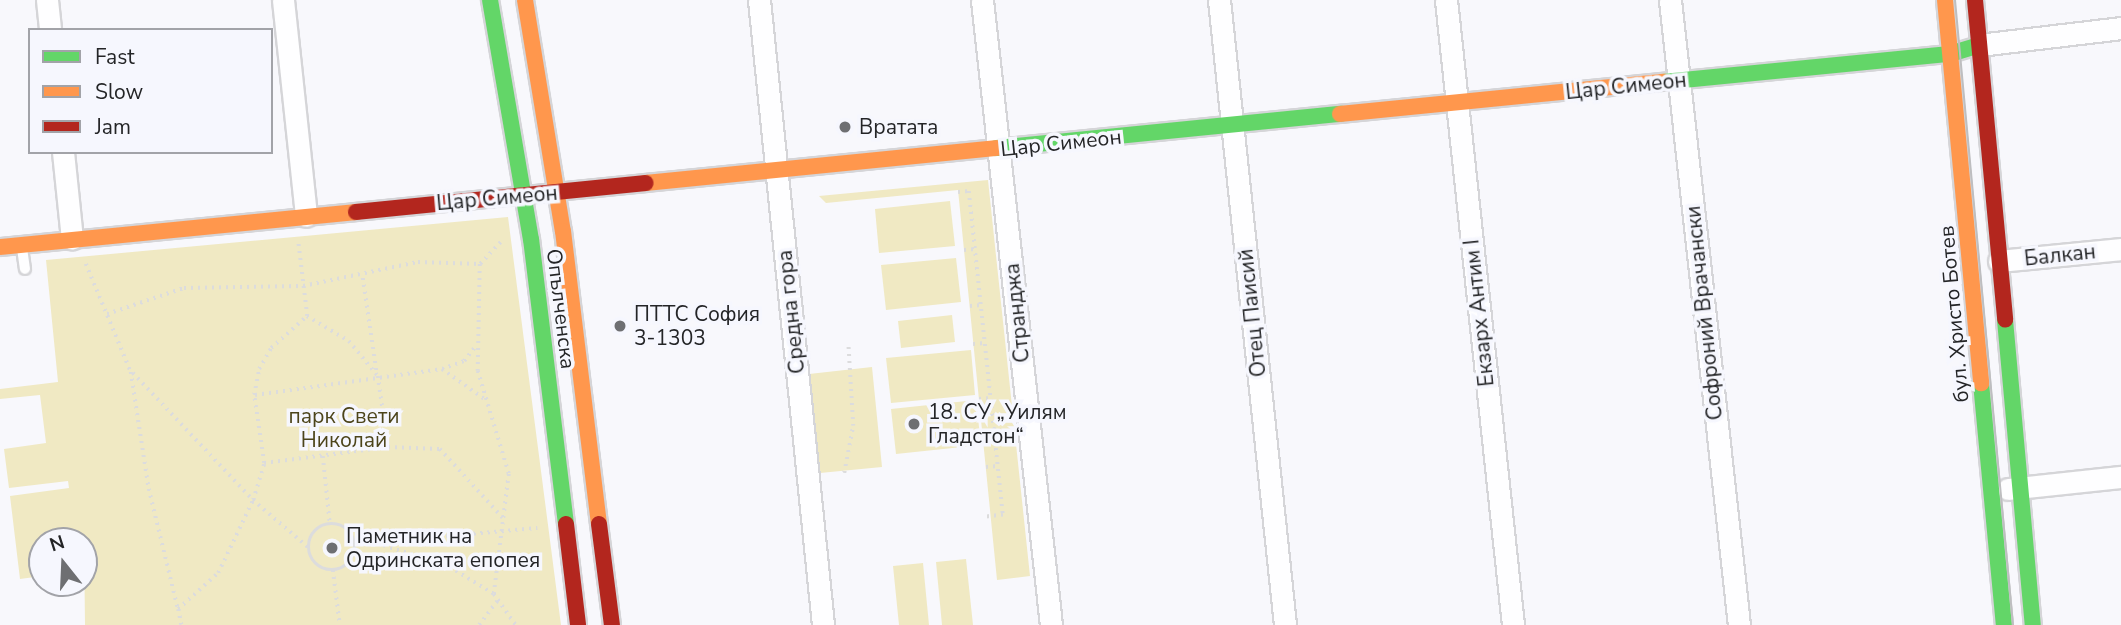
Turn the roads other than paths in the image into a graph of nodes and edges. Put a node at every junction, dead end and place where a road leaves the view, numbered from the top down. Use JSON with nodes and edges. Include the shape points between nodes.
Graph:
{"nodes":[{"id":1,"x":47,"y":0,"type":"edge"},
{"id":2,"x":283,"y":0,"type":"edge"},
{"id":3,"x":490,"y":0,"type":"edge"},
{"id":4,"x":525,"y":0,"type":"edge"},
{"id":5,"x":759,"y":0,"type":"edge"},
{"id":6,"x":982,"y":0,"type":"edge"},
{"id":7,"x":1219,"y":0,"type":"edge"},
{"id":8,"x":1446,"y":0,"type":"edge"},
{"id":9,"x":1670,"y":0,"type":"edge"},
{"id":10,"x":1945,"y":0,"type":"edge"},
{"id":11,"x":1975,"y":0,"type":"edge"},
{"id":12,"x":50,"y":28,"type":"edge"},
{"id":13,"x":2121,"y":28,"type":"edge"},
{"id":14,"x":1979,"y":45,"type":"junction"},
{"id":15,"x":1950,"y":54,"type":"junction"},
{"id":16,"x":1679,"y":81,"type":"junction"},
{"id":17,"x":1457,"y":103,"type":"junction"},
{"id":18,"x":1232,"y":125,"type":"junction"},
{"id":19,"x":998,"y":149,"type":"junction"},
{"id":20,"x":63,"y":154,"type":"edge"},
{"id":21,"x":776,"y":172,"type":"junction"},
{"id":22,"x":555,"y":193,"type":"junction"},
{"id":23,"x":522,"y":197,"type":"junction"},
{"id":24,"x":306,"y":216,"type":"junction"},
{"id":25,"x":21,"y":244,"type":"junction"},
{"id":26,"x":0,"y":247,"type":"edge"},
{"id":27,"x":78,"y":248,"type":"junction"},
{"id":28,"x":2121,"y":249,"type":"edge"},
{"id":29,"x":1999,"y":261,"type":"junction"},
{"id":30,"x":25,"y":269,"type":"dead end"},
{"id":31,"x":2121,"y":477,"type":"edge"},
{"id":32,"x":2020,"y":488,"type":"junction"},
{"id":33,"x":1992,"y":491,"type":"junction"},
{"id":34,"x":578,"y":625,"type":"edge"},
{"id":35,"x":612,"y":625,"type":"edge"},
{"id":36,"x":823,"y":625,"type":"edge"},
{"id":37,"x":1051,"y":625,"type":"edge"},
{"id":38,"x":1285,"y":625,"type":"edge"},
{"id":39,"x":1513,"y":625,"type":"edge"},
{"id":40,"x":1739,"y":625,"type":"edge"},
{"id":41,"x":2004,"y":625,"type":"edge"},
{"id":42,"x":2033,"y":625,"type":"edge"}],
"edges":[{"from":1,"to":12,"type":"street"},
{"from":2,"to":24,"type":"street"},
{"from":3,"to":23,"type":"main road","name":"Опълченска"},
{"from":4,"to":22,"type":"main road","name":"Опълченска"},
{"from":5,"to":21,"type":"street","name":"Средна гора"},
{"from":6,"to":19,"type":"street","name":"Странджа"},
{"from":7,"to":18,"type":"street","name":"Отец Паисий"},
{"from":8,"to":17,"type":"street","name":"Екзарх Антим I"},
{"from":9,"to":16,"type":"street","name":"Софроний Врачански"},
{"from":10,"to":15,"type":"main road","name":"бул. Христо Ботев"},
{"from":11,"to":14,"type":"main road"},
{"from":13,"to":14,"type":"street","name":"Цар Симеон"},
{"from":14,"to":15,"type":"main road","name":"Цар Симеон"},
{"from":14,"to":29,"type":"main road"},
{"from":15,"to":16,"type":"main road","name":"Цар Симеон"},
{"from":15,"to":33,"type":"main road","name":"бул. Христо Ботев"},
{"from":16,"to":17,"type":"main road","name":"Цар Симеон"},
{"from":16,"to":40,"type":"street","name":"Софроний Врачански"},
{"from":17,"to":18,"type":"main road","name":"Цар Симеон"},
{"from":17,"to":39,"type":"street","name":"Екзарх Антим I"},
{"from":18,"to":19,"type":"main road","name":"Цар Симеон"},
{"from":18,"to":38,"type":"street","name":"Отец Паисий"},
{"from":19,"to":21,"type":"main road","name":"Цар Симеон"},
{"from":19,"to":37,"type":"street","name":"Странджа"},
{"from":20,"to":27,"type":"street"},
{"from":21,"to":22,"type":"main road","name":"Цар Симеон"},
{"from":21,"to":36,"type":"street","name":"Средна гора"},
{"from":22,"to":23,"type":"main road","name":"Цар Симеон"},
{"from":22,"to":35,"type":"main road","name":"Опълченска"},
{"from":23,"to":24,"type":"main road","name":"Цар Симеон"},
{"from":23,"to":34,"type":"main road","name":"Опълченска"},
{"from":24,"to":27,"type":"main road","name":"Цар Симеон"},
{"from":25,"to":26,"type":"main road","name":"Цар Симеон"},
{"from":25,"to":27,"type":"main road","name":"Цар Симеон"},
{"from":25,"to":30,"type":"lane"},
{"from":28,"to":29,"type":"street","name":"Балкан"},
{"from":29,"to":32,"type":"main road"},
{"from":31,"to":32,"type":"street"},
{"from":32,"to":33,"type":"street"},
{"from":32,"to":42,"type":"main road"},
{"from":33,"to":41,"type":"main road","name":"бул. Христо Ботев"}]}
